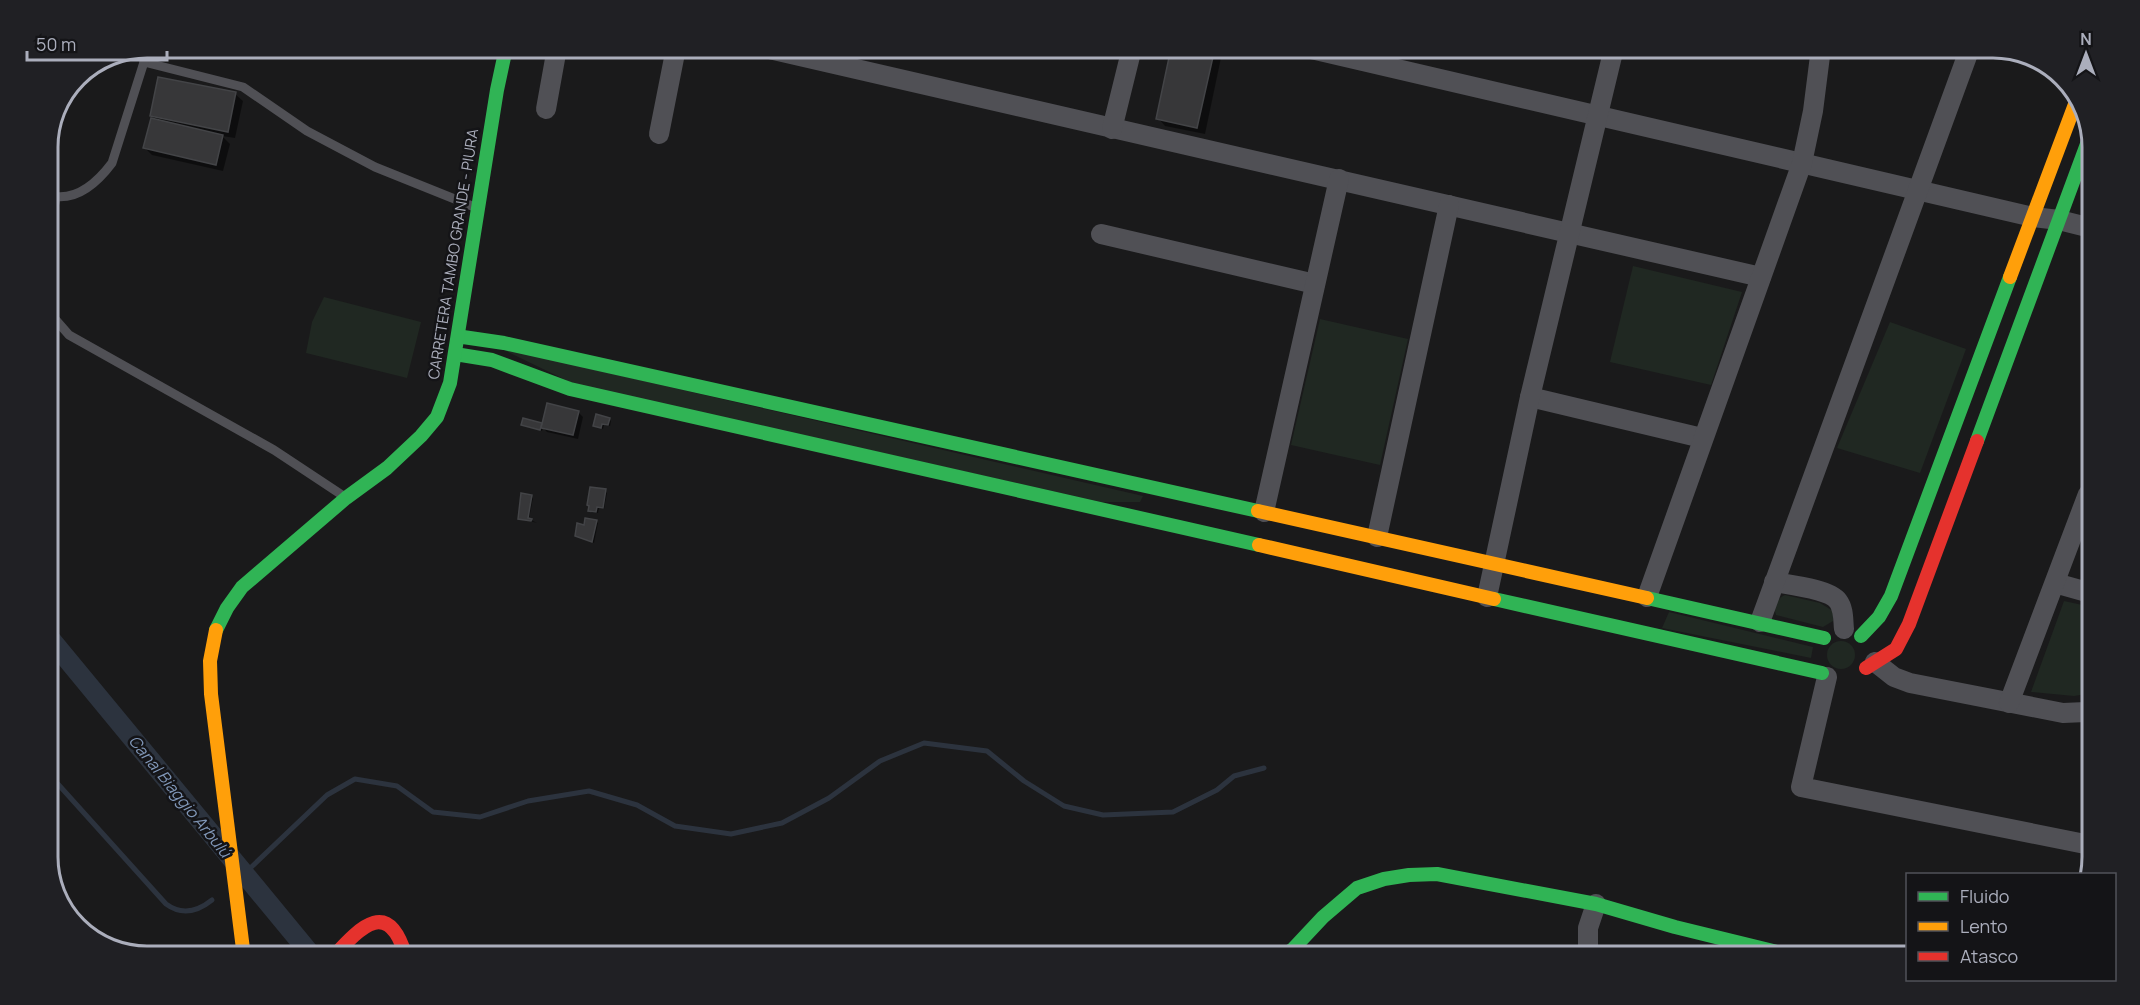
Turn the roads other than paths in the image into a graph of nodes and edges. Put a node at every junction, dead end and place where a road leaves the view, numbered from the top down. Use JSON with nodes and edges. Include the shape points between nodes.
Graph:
{"nodes":[{"id":1,"x":143,"y":58,"type":"edge"},
{"id":2,"x":504,"y":58,"type":"edge"},
{"id":3,"x":554,"y":58,"type":"edge"},
{"id":4,"x":674,"y":58,"type":"edge"},
{"id":5,"x":808,"y":58,"type":"edge"},
{"id":6,"x":1130,"y":58,"type":"edge"},
{"id":7,"x":1351,"y":58,"type":"edge"},
{"id":8,"x":1611,"y":58,"type":"edge"},
{"id":9,"x":1820,"y":58,"type":"edge"},
{"id":10,"x":1966,"y":58,"type":"edge"},
{"id":11,"x":144,"y":62,"type":"junction"},
{"id":12,"x":546,"y":109,"type":"dead end"},
{"id":13,"x":2073,"y":109,"type":"edge"},
{"id":14,"x":1597,"y":114,"type":"junction"},
{"id":15,"x":1112,"y":129,"type":"junction"},
{"id":16,"x":658,"y":134,"type":"dead end"},
{"id":17,"x":2081,"y":160,"type":"edge"},
{"id":18,"x":1802,"y":162,"type":"junction"},
{"id":19,"x":1339,"y":180,"type":"junction"},
{"id":20,"x":1918,"y":191,"type":"junction"},
{"id":21,"x":59,"y":195,"type":"edge"},
{"id":22,"x":1449,"y":205,"type":"junction"},
{"id":23,"x":478,"y":209,"type":"junction"},
{"id":24,"x":2033,"y":217,"type":"junction"},
{"id":25,"x":2059,"y":220,"type":"junction"},
{"id":26,"x":2081,"y":226,"type":"edge"},
{"id":27,"x":1569,"y":233,"type":"junction"},
{"id":28,"x":1101,"y":234,"type":"dead end"},
{"id":29,"x":1761,"y":277,"type":"junction"},
{"id":30,"x":1316,"y":284,"type":"junction"},
{"id":31,"x":59,"y":324,"type":"edge"},
{"id":32,"x":458,"y":336,"type":"junction"},
{"id":33,"x":455,"y":354,"type":"junction"},
{"id":34,"x":1530,"y":398,"type":"junction"},
{"id":35,"x":1702,"y":438,"type":"junction"},
{"id":36,"x":346,"y":498,"type":"junction"},
{"id":37,"x":2082,"y":511,"type":"edge"},
{"id":38,"x":1264,"y":512,"type":"junction"},
{"id":39,"x":1377,"y":537,"type":"junction"},
{"id":40,"x":1495,"y":563,"type":"junction"},
{"id":41,"x":1774,"y":582,"type":"junction"},
{"id":42,"x":2055,"y":583,"type":"junction"},
{"id":43,"x":2082,"y":590,"type":"edge"},
{"id":44,"x":1487,"y":597,"type":"junction"},
{"id":45,"x":1647,"y":597,"type":"junction"},
{"id":46,"x":1760,"y":622,"type":"junction"},
{"id":47,"x":1853,"y":633,"type":"junction"},
{"id":48,"x":1819,"y":647,"type":"junction"},
{"id":49,"x":1871,"y":665,"type":"junction"},
{"id":50,"x":1829,"y":677,"type":"junction"},
{"id":51,"x":1854,"y":680,"type":"dead end"},
{"id":52,"x":2010,"y":703,"type":"junction"},
{"id":53,"x":2082,"y":712,"type":"edge"},
{"id":54,"x":2082,"y":842,"type":"edge"},
{"id":55,"x":1596,"y":904,"type":"junction"},
{"id":56,"x":242,"y":946,"type":"edge"},
{"id":57,"x":343,"y":946,"type":"edge"},
{"id":58,"x":402,"y":946,"type":"edge"},
{"id":59,"x":1296,"y":946,"type":"edge"},
{"id":60,"x":1588,"y":946,"type":"edge"},
{"id":61,"x":1752,"y":946,"type":"edge"}],
"edges":[{"from":1,"to":11,"type":"lane"},
{"from":2,"to":23,"type":"street","name":"CARRETERA TAMBO GRANDE - PIURA"},
{"from":3,"to":12,"type":"street"},
{"from":4,"to":16,"type":"street"},
{"from":5,"to":15,"type":"street"},
{"from":6,"to":15,"type":"street"},
{"from":7,"to":14,"type":"street"},
{"from":8,"to":14,"type":"street"},
{"from":9,"to":18,"type":"street"},
{"from":10,"to":20,"type":"street"},
{"from":11,"to":21,"type":"lane","via":[[112,163],[84,192]]},
{"from":11,"to":23,"type":"lane","via":[[243,87],[307,131],[375,167]]},
{"from":13,"to":24,"type":"street"},
{"from":14,"to":18,"type":"street"},
{"from":14,"to":27,"type":"street"},
{"from":15,"to":19,"type":"street"},
{"from":17,"to":25,"type":"street"},
{"from":18,"to":20,"type":"street"},
{"from":18,"to":29,"type":"street"},
{"from":19,"to":22,"type":"street"},
{"from":19,"to":30,"type":"street"},
{"from":20,"to":24,"type":"street"},
{"from":20,"to":41,"type":"street"},
{"from":22,"to":27,"type":"street"},
{"from":22,"to":39,"type":"street"},
{"from":23,"to":32,"type":"street","name":"CARRETERA TAMBO GRANDE - PIURA"},
{"from":24,"to":25,"type":"street"},
{"from":24,"to":47,"type":"street","via":[[1891,596],[1879,617]]},
{"from":25,"to":26,"type":"street"},
{"from":25,"to":49,"type":"street","via":[[1909,624],[1896,649]]},
{"from":27,"to":29,"type":"street"},
{"from":27,"to":34,"type":"street"},
{"from":28,"to":30,"type":"street"},
{"from":29,"to":35,"type":"street"},
{"from":30,"to":38,"type":"street"},
{"from":31,"to":36,"type":"lane","via":[[69,335],[274,450]]},
{"from":32,"to":33,"type":"street","name":"CARRETERA TAMBO GRANDE - PIURA"},
{"from":32,"to":38,"type":"street"},
{"from":33,"to":36,"type":"street","name":"CARRETERA TAMBO GRANDE - PIURA","via":[[450,383],[436,417],[387,468]]},
{"from":33,"to":44,"type":"street","via":[[492,360],[570,388]]},
{"from":34,"to":35,"type":"street"},
{"from":34,"to":40,"type":"street"},
{"from":35,"to":45,"type":"street"},
{"from":36,"to":56,"type":"street","name":"CARRETERA TAMBO GRANDE - PIURA","via":[[242,587],[215,632],[210,661],[214,727]]},
{"from":37,"to":42,"type":"street"},
{"from":38,"to":39,"type":"street"},
{"from":39,"to":40,"type":"street"},
{"from":40,"to":44,"type":"street"},
{"from":40,"to":45,"type":"street"},
{"from":41,"to":46,"type":"street"},
{"from":41,"to":47,"type":"street","via":[[1829,594],[1842,608]]},
{"from":42,"to":43,"type":"street"},
{"from":42,"to":52,"type":"street"},
{"from":44,"to":50,"type":"street"},
{"from":45,"to":46,"type":"street"},
{"from":46,"to":48,"type":"street"},
{"from":47,"to":48,"type":"street","via":[[1836,630]]},
{"from":47,"to":49,"type":"street","via":[[1869,651]]},
{"from":48,"to":50,"type":"street","via":[[1818,665]]},
{"from":49,"to":51,"type":"street"},
{"from":49,"to":52,"type":"street","via":[[1910,683]]},
{"from":50,"to":54,"type":"street","via":[[1801,787]]},
{"from":52,"to":53,"type":"street","via":[[2063,713]]},
{"from":55,"to":59,"type":"street","via":[[1437,874],[1409,875],[1357,888],[1323,916]]},
{"from":55,"to":60,"type":"street","via":[[1588,928]]},
{"from":55,"to":61,"type":"street"},
{"from":57,"to":58,"type":"street","via":[[374,922],[391,926]]}]}
